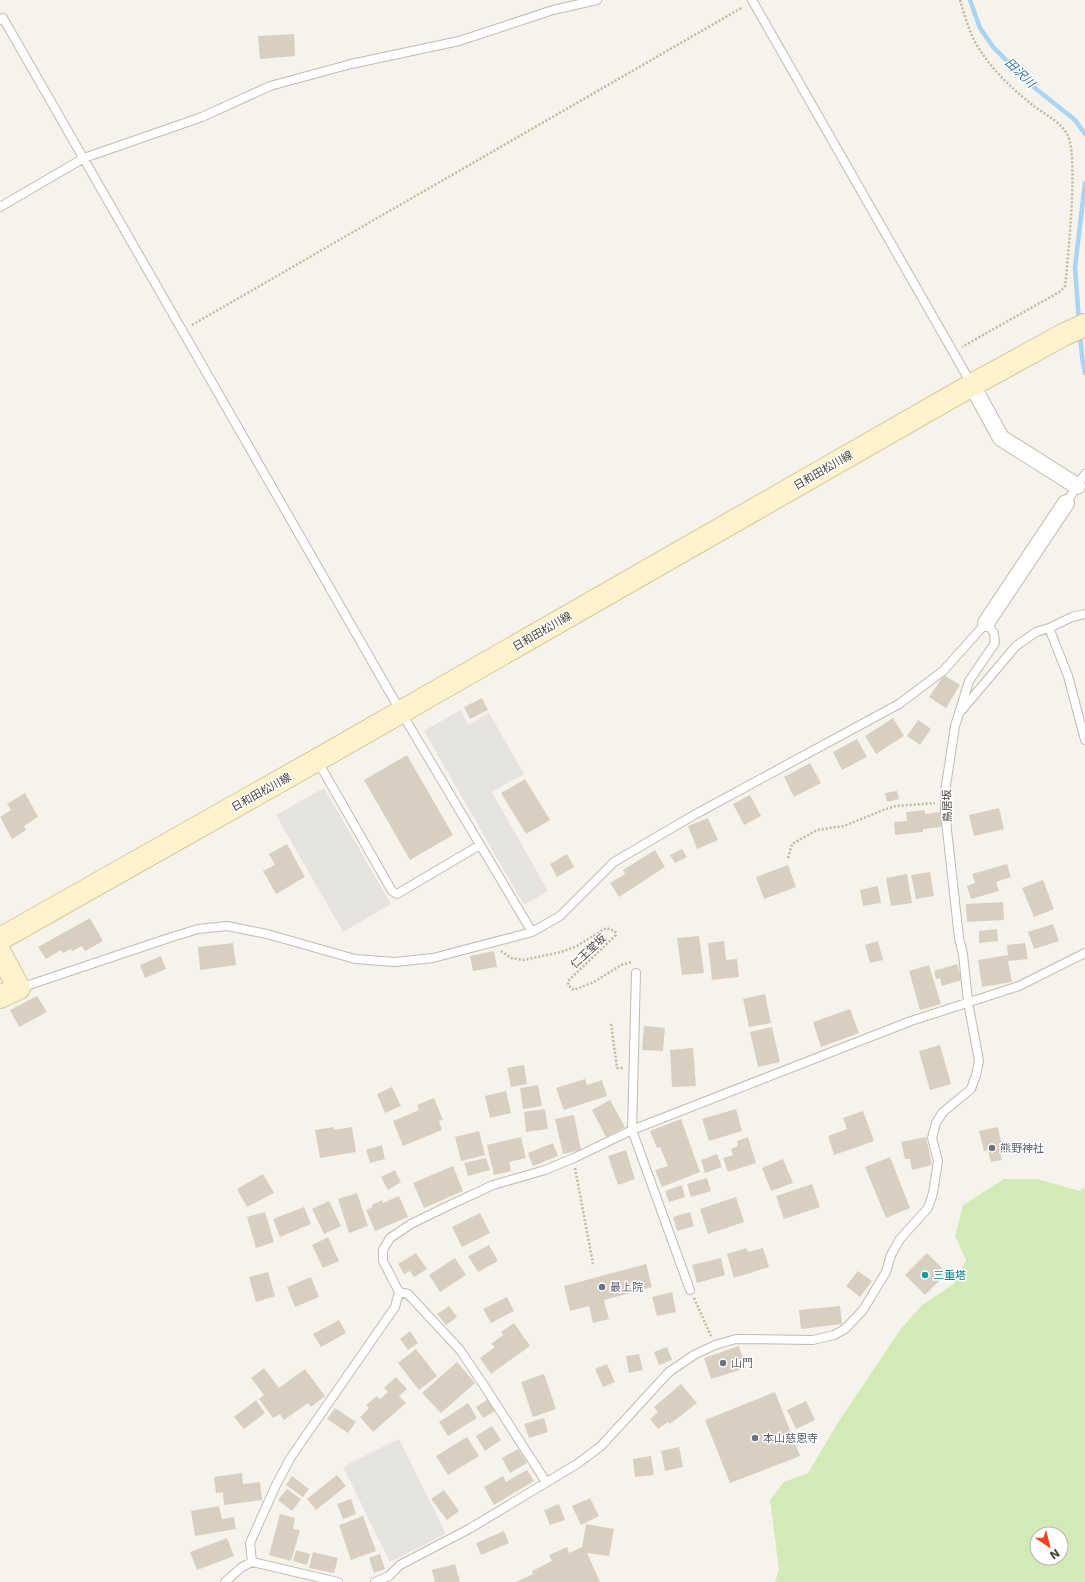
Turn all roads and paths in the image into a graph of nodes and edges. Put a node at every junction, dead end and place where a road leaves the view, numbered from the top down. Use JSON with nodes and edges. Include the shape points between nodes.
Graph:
{"nodes":[{"id":1,"x":597,"y":0,"type":"edge"},
{"id":2,"x":960,"y":0,"type":"edge"},
{"id":3,"x":752,"y":1,"type":"edge"},
{"id":4,"x":0,"y":20,"type":"edge"},
{"id":5,"x":84,"y":158,"type":"junction"},
{"id":6,"x":0,"y":207,"type":"edge"},
{"id":7,"x":1085,"y":325,"type":"edge"},
{"id":8,"x":182,"y":331,"type":"junction"},
{"id":9,"x":952,"y":352,"type":"junction"},
{"id":10,"x":972,"y":385,"type":"junction"},
{"id":11,"x":1081,"y":480,"type":"edge"},
{"id":12,"x":1066,"y":503,"type":"joint"},
{"id":13,"x":1085,"y":614,"type":"edge"},
{"id":14,"x":986,"y":623,"type":"junction"},
{"id":15,"x":1049,"y":628,"type":"junction"},
{"id":16,"x":401,"y":712,"type":"junction"},
{"id":17,"x":958,"y":714,"type":"junction"},
{"id":18,"x":1085,"y":740,"type":"edge"},
{"id":19,"x":317,"y":760,"type":"junction"},
{"id":20,"x":945,"y":802,"type":"junction"},
{"id":21,"x":480,"y":845,"type":"junction"},
{"id":22,"x":788,"y":858,"type":"dead end"},
{"id":23,"x":532,"y":932,"type":"junction"},
{"id":24,"x":0,"y":939,"type":"edge"},
{"id":25,"x":492,"y":942,"type":"junction"},
{"id":26,"x":0,"y":953,"type":"edge"},
{"id":27,"x":1085,"y":953,"type":"edge"},
{"id":28,"x":636,"y":973,"type":"joint"},
{"id":29,"x":10,"y":993,"type":"edge"},
{"id":30,"x":968,"y":1002,"type":"junction"},
{"id":31,"x":611,"y":1024,"type":"dead end"},
{"id":32,"x":634,"y":1068,"type":"junction"},
{"id":33,"x":632,"y":1130,"type":"junction"},
{"id":34,"x":574,"y":1158,"type":"junction"},
{"id":35,"x":592,"y":1264,"type":"dead end"},
{"id":36,"x":690,"y":1290,"type":"joint"},
{"id":37,"x":399,"y":1292,"type":"junction"},
{"id":38,"x":715,"y":1345,"type":"junction"},
{"id":39,"x":546,"y":1482,"type":"junction"},
{"id":40,"x":252,"y":1562,"type":"junction"},
{"id":41,"x":226,"y":1582,"type":"edge"},
{"id":42,"x":338,"y":1582,"type":"edge"},
{"id":43,"x":375,"y":1582,"type":"edge"}],
"edges":[{"from":1,"to":5,"type":"lane","via":[[553,10],[459,41],[351,64],[270,86],[202,117]]},
{"from":2,"to":9,"type":"path","via":[[974,40],[992,68],[1010,87],[1057,122],[1068,135],[1072,179],[1066,279],[1061,291]]},
{"from":3,"to":8,"type":"path"},
{"from":3,"to":9,"type":"lane"},
{"from":4,"to":5,"type":"lane","via":[[4,18]]},
{"from":5,"to":6,"type":"lane"},
{"from":5,"to":8,"type":"lane"},
{"from":7,"to":10,"type":"main road","name":"日和田松川線"},
{"from":8,"to":16,"type":"lane"},
{"from":9,"to":10,"type":"lane"},
{"from":10,"to":11,"type":"street","via":[[1002,438]]},
{"from":10,"to":16,"type":"main road","name":"日和田松川線"},
{"from":11,"to":12,"type":"lane"},
{"from":12,"to":14,"type":"street"},
{"from":13,"to":15,"type":"lane"},
{"from":14,"to":17,"type":"lane","name":"鳥居坂","via":[[994,633],[995,643],[969,681]]},
{"from":14,"to":23,"type":"lane","via":[[944,670],[899,704],[694,815],[614,862],[560,916]]},
{"from":15,"to":17,"type":"lane","via":[[1036,632],[1016,646]]},
{"from":15,"to":18,"type":"lane","via":[[1068,676]]},
{"from":16,"to":19,"type":"main road","name":"日和田松川線"},
{"from":16,"to":21,"type":"lane"},
{"from":17,"to":20,"type":"lane","name":"鳥居坂"},
{"from":19,"to":21,"type":"lane","via":[[392,891],[397,894]]},
{"from":19,"to":24,"type":"main road","name":"日和田松川線"},
{"from":20,"to":22,"type":"path","via":[[896,806],[844,826],[817,830],[792,844]]},
{"from":20,"to":30,"type":"lane","name":"鳥居坂"},
{"from":21,"to":23,"type":"lane"},
{"from":23,"to":25,"type":"lane"},
{"from":25,"to":28,"type":"path","name":"仁王堂坂","via":[[511,958],[524,960],[561,952],[577,946],[606,928],[611,928],[616,935],[570,978],[568,985],[574,990],[628,962],[634,963]]},
{"from":25,"to":29,"type":"lane","via":[[433,958],[395,962],[355,959],[267,934],[227,926],[198,929]]},
{"from":26,"to":29,"type":"main road"},
{"from":27,"to":30,"type":"lane","via":[[1019,986]]},
{"from":28,"to":32,"type":"lane"},
{"from":30,"to":33,"type":"lane","via":[[911,1021]]},
{"from":30,"to":38,"type":"lane","name":"鳥居坂","via":[[978,1061],[976,1075],[971,1089],[943,1112],[936,1123],[932,1138],[938,1161],[928,1208],[900,1239],[891,1255],[886,1272],[862,1310],[845,1329],[827,1337],[814,1340],[736,1339]]},
{"from":31,"to":32,"type":"path","via":[[617,1068]]},
{"from":32,"to":33,"type":"lane"},
{"from":33,"to":34,"type":"lane"},
{"from":33,"to":36,"type":"lane"},
{"from":34,"to":35,"type":"path"},
{"from":34,"to":37,"type":"lane","via":[[493,1186],[430,1214],[390,1238],[382,1250],[383,1261]]},
{"from":36,"to":38,"type":"path"},
{"from":37,"to":39,"type":"lane","via":[[408,1294],[460,1350]]},
{"from":37,"to":40,"type":"lane","via":[[395,1307],[291,1457],[276,1484],[250,1543]]},
{"from":38,"to":39,"type":"lane","name":"鳥居坂","via":[[694,1355],[669,1372],[601,1446]]},
{"from":39,"to":43,"type":"lane","name":"鳥居坂","via":[[469,1529],[400,1565],[390,1576]]},
{"from":40,"to":41,"type":"lane"},
{"from":40,"to":42,"type":"lane"}]}
